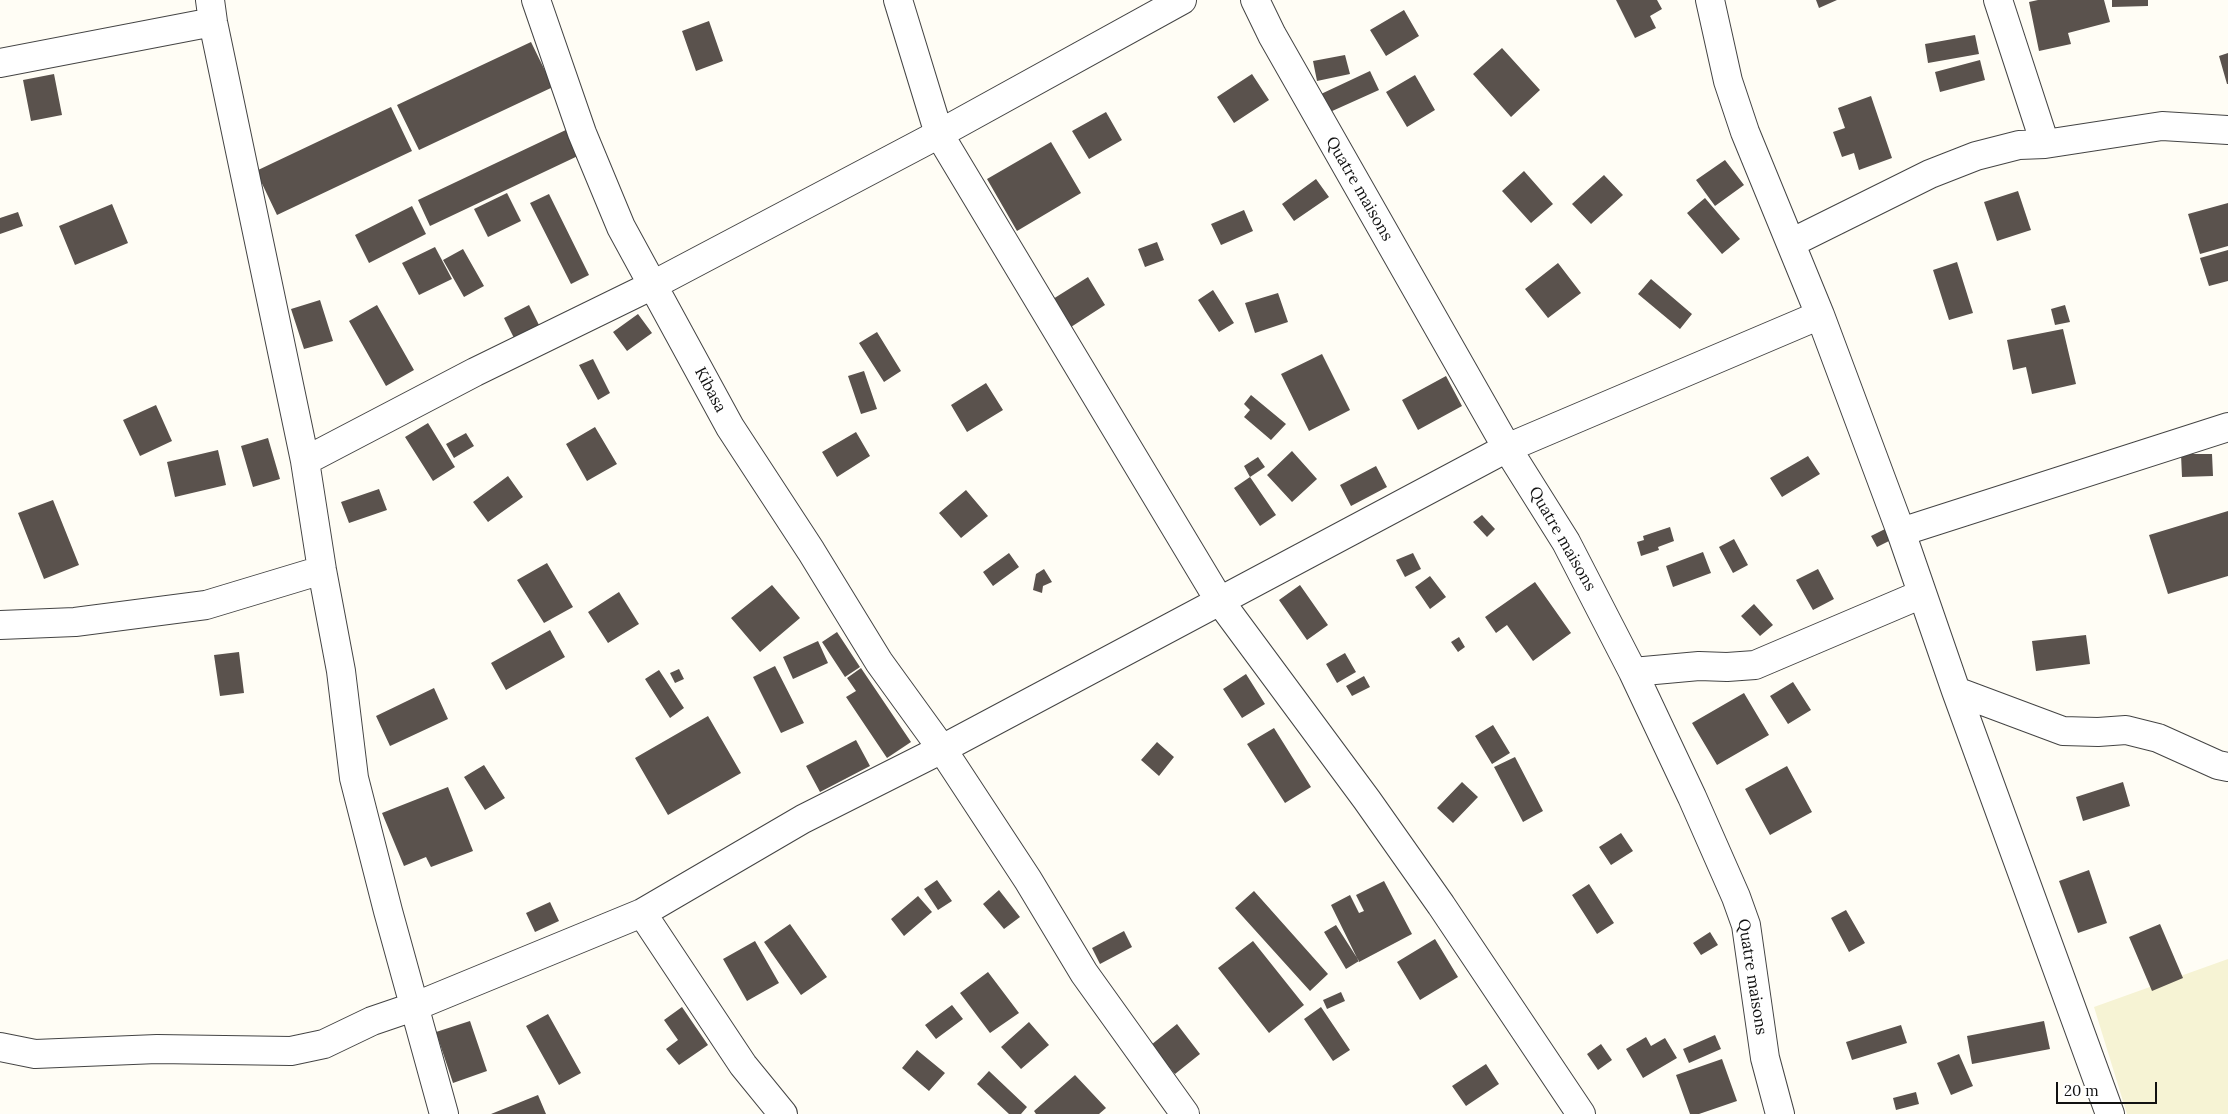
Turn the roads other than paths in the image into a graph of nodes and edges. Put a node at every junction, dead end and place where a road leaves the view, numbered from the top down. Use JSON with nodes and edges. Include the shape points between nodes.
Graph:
{"nodes":[{"id":1,"x":536,"y":0,"type":"edge"},
{"id":2,"x":898,"y":0,"type":"edge"},
{"id":3,"x":1182,"y":0,"type":"edge"},
{"id":4,"x":1255,"y":0,"type":"edge"},
{"id":5,"x":1710,"y":0,"type":"edge"},
{"id":6,"x":1998,"y":0,"type":"edge"},
{"id":7,"x":212,"y":11,"type":"edge"},
{"id":8,"x":0,"y":63,"type":"edge"},
{"id":9,"x":2228,"y":130,"type":"edge"},
{"id":10,"x":939,"y":134,"type":"junction"},
{"id":11,"x":2045,"y":144,"type":"junction"},
{"id":12,"x":1791,"y":243,"type":"junction"},
{"id":13,"x":653,"y":285,"type":"junction"},
{"id":14,"x":1820,"y":315,"type":"junction"},
{"id":15,"x":2228,"y":427,"type":"edge"},
{"id":16,"x":1506,"y":448,"type":"junction"},
{"id":17,"x":305,"y":461,"type":"junction"},
{"id":18,"x":1901,"y":532,"type":"junction"},
{"id":19,"x":322,"y":570,"type":"junction"},
{"id":20,"x":1922,"y":594,"type":"junction"},
{"id":21,"x":1219,"y":600,"type":"junction"},
{"id":22,"x":0,"y":625,"type":"edge"},
{"id":23,"x":1633,"y":672,"type":"junction"},
{"id":24,"x":1956,"y":691,"type":"junction"},
{"id":25,"x":942,"y":749,"type":"junction"},
{"id":26,"x":2228,"y":767,"type":"edge"},
{"id":27,"x":642,"y":913,"type":"junction"},
{"id":28,"x":416,"y":1006,"type":"junction"},
{"id":29,"x":0,"y":1047,"type":"edge"},
{"id":30,"x":444,"y":1114,"type":"edge"},
{"id":31,"x":783,"y":1114,"type":"edge"},
{"id":32,"x":1185,"y":1114,"type":"edge"},
{"id":33,"x":1581,"y":1114,"type":"edge"},
{"id":34,"x":1780,"y":1114,"type":"edge"},
{"id":35,"x":2110,"y":1114,"type":"edge"}],
"edges":[{"from":1,"to":13,"type":"street","name":"Kibasa","via":[[582,132],[622,227]]},
{"from":2,"to":10,"type":"street"},
{"from":3,"to":10,"type":"street"},
{"from":4,"to":16,"type":"street","name":"Quatre maisons"},
{"from":5,"to":12,"type":"street","via":[[1728,81],[1745,132]]},
{"from":6,"to":11,"type":"street"},
{"from":7,"to":8,"type":"street"},
{"from":7,"to":17,"type":"street"},
{"from":9,"to":11,"type":"street","via":[[2162,126]]},
{"from":10,"to":13,"type":"street"},
{"from":10,"to":21,"type":"street"},
{"from":11,"to":12,"type":"street","via":[[2019,145],[1976,156],[1930,174]]},
{"from":12,"to":14,"type":"street"},
{"from":13,"to":17,"type":"street","via":[[475,372]]},
{"from":13,"to":25,"type":"street","name":"Kibasa","via":[[730,428],[879,662]]},
{"from":14,"to":16,"type":"street"},
{"from":14,"to":18,"type":"street"},
{"from":15,"to":18,"type":"street"},
{"from":16,"to":21,"type":"street"},
{"from":16,"to":23,"type":"street","name":"Quatre maisons","via":[[1566,542]]},
{"from":17,"to":19,"type":"street"},
{"from":18,"to":20,"type":"street"},
{"from":19,"to":22,"type":"street","via":[[206,605],[75,622]]},
{"from":19,"to":28,"type":"street","via":[[341,671],[354,778]]},
{"from":20,"to":23,"type":"street","via":[[1755,664]]},
{"from":20,"to":24,"type":"street"},
{"from":21,"to":25,"type":"street"},
{"from":21,"to":33,"type":"street","via":[[1441,905]]},
{"from":23,"to":34,"type":"street","name":"Quatre maisons","via":[[1700,815],[1746,926],[1765,1058]]},
{"from":24,"to":26,"type":"street","via":[[2063,731],[2126,730],[2158,738]]},
{"from":24,"to":35,"type":"street"},
{"from":25,"to":27,"type":"street","via":[[803,820]]},
{"from":25,"to":32,"type":"street","name":"Kibasa","via":[[1084,973]]},
{"from":27,"to":28,"type":"street"},
{"from":27,"to":31,"type":"street","via":[[743,1065]]},
{"from":28,"to":29,"type":"street","via":[[372,1021],[324,1044],[291,1051],[157,1049],[35,1054]]},
{"from":28,"to":30,"type":"street"}]}
